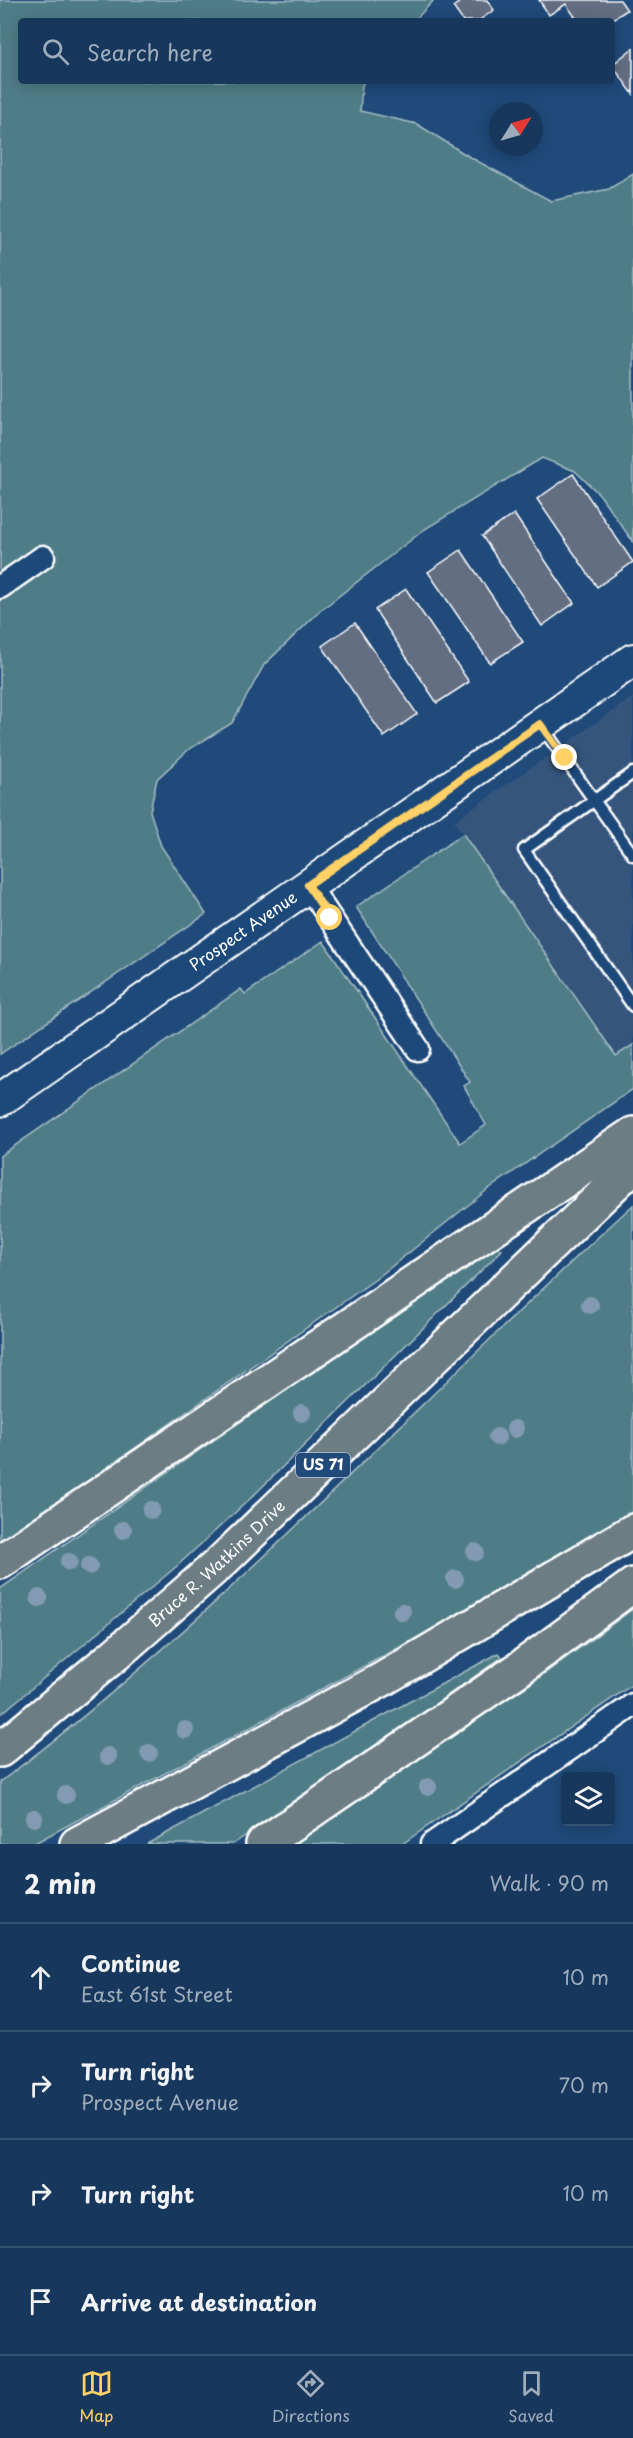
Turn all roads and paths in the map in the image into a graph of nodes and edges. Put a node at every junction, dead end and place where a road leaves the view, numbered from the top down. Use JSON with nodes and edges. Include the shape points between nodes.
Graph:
{"nodes":[{"id":1,"x":43,"y":557,"type":"dead end"},
{"id":2,"x":0,"y":587,"type":"edge"},
{"id":3,"x":633,"y":660,"type":"edge"},
{"id":4,"x":540,"y":724,"type":"junction"},
{"id":5,"x":633,"y":773,"type":"edge"},
{"id":6,"x":594,"y":800,"type":"junction"},
{"id":7,"x":633,"y":855,"type":"edge"},
{"id":8,"x":308,"y":885,"type":"junction"},
{"id":9,"x":633,"y":1006,"type":"edge"},
{"id":10,"x":418,"y":1049,"type":"dead end"},
{"id":11,"x":0,"y":1100,"type":"edge"},
{"id":12,"x":633,"y":1134,"type":"edge"},
{"id":13,"x":633,"y":1166,"type":"edge"},
{"id":14,"x":633,"y":1531,"type":"edge"},
{"id":15,"x":0,"y":1562,"type":"edge"},
{"id":16,"x":633,"y":1585,"type":"edge"},
{"id":17,"x":633,"y":1705,"type":"edge"},
{"id":18,"x":0,"y":1750,"type":"edge"},
{"id":19,"x":77,"y":1844,"type":"edge"},
{"id":20,"x":263,"y":1844,"type":"edge"},
{"id":21,"x":432,"y":1844,"type":"edge"}],
"edges":[{"from":1,"to":2,"type":"street"},
{"from":3,"to":4,"type":"main road","name":"Prospect Avenue"},
{"from":4,"to":6,"type":"lane"},
{"from":4,"to":8,"type":"main road","name":"Prospect Avenue"},
{"from":5,"to":6,"type":"lane"},
{"from":6,"to":7,"type":"lane"},
{"from":6,"to":9,"type":"lane","via":[[524,850]]},
{"from":8,"to":10,"type":"street"},
{"from":8,"to":11,"type":"main road","name":"Prospect Avenue"},
{"from":12,"to":15,"type":"highway"},
{"from":13,"to":18,"type":"highway","name":"Bruce R. Watkins Drive","number":"US 71","via":[[221,1563]]},
{"from":14,"to":19,"type":"highway","via":[[383,1679]]},
{"from":16,"to":20,"type":"highway","via":[[516,1671]]},
{"from":17,"to":21,"type":"street"}]}
